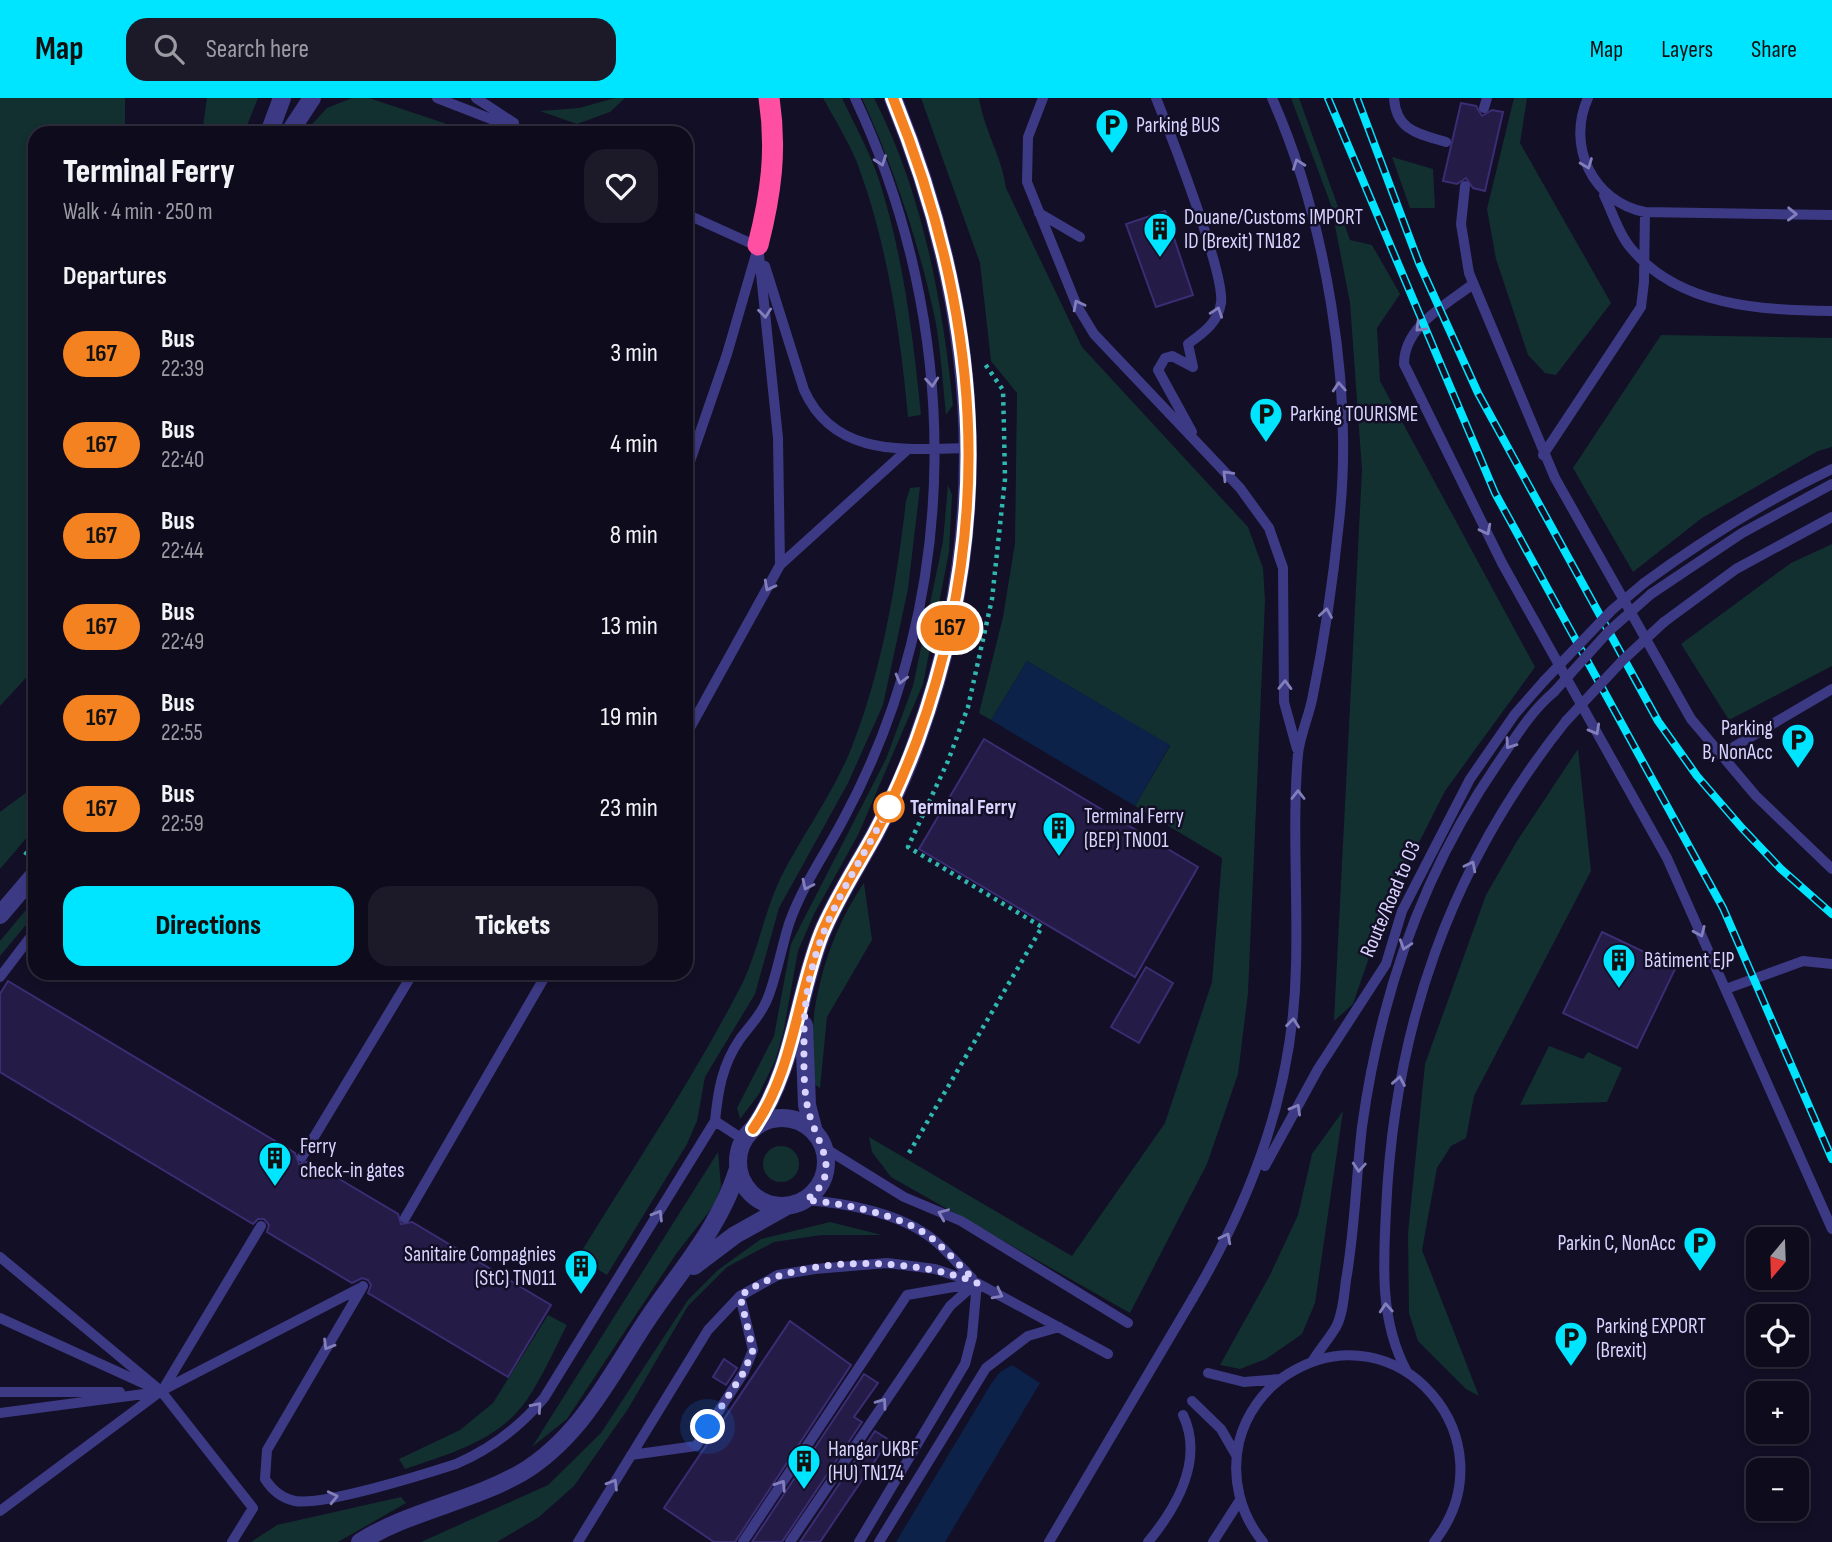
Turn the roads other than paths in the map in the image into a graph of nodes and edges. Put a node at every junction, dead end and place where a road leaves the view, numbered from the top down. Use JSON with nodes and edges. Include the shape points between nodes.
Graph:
{"nodes":[{"id":1,"x":282,"y":98,"type":"edge"},
{"id":2,"x":312,"y":98,"type":"edge"},
{"id":3,"x":437,"y":98,"type":"edge"},
{"id":4,"x":476,"y":98,"type":"edge"},
{"id":5,"x":769,"y":98,"type":"edge"},
{"id":6,"x":855,"y":98,"type":"edge"},
{"id":7,"x":893,"y":98,"type":"edge"},
{"id":8,"x":1042,"y":98,"type":"edge"},
{"id":9,"x":1156,"y":98,"type":"edge"},
{"id":10,"x":1272,"y":98,"type":"edge"},
{"id":11,"x":1394,"y":98,"type":"edge"},
{"id":12,"x":1588,"y":98,"type":"edge"},
{"id":13,"x":272,"y":126,"type":"edge"},
{"id":14,"x":294,"y":126,"type":"edge"},
{"id":15,"x":510,"y":126,"type":"edge"},
{"id":16,"x":518,"y":126,"type":"edge"},
{"id":17,"x":1446,"y":142,"type":"dead end"},
{"id":18,"x":1465,"y":186,"type":"dead end"},
{"id":19,"x":1601,"y":189,"type":"junction"},
{"id":20,"x":1644,"y":212,"type":"junction"},
{"id":21,"x":1039,"y":213,"type":"junction"},
{"id":22,"x":1832,"y":215,"type":"edge"},
{"id":23,"x":693,"y":217,"type":"edge"},
{"id":24,"x":1080,"y":237,"type":"dead end"},
{"id":25,"x":758,"y":245,"type":"junction"},
{"id":26,"x":1645,"y":263,"type":"junction"},
{"id":27,"x":1473,"y":284,"type":"junction"},
{"id":28,"x":1832,"y":311,"type":"edge"},
{"id":29,"x":1200,"y":446,"type":"junction"},
{"id":30,"x":969,"y":448,"type":"junction"},
{"id":31,"x":935,"y":449,"type":"junction"},
{"id":32,"x":903,"y":450,"type":"junction"},
{"id":33,"x":693,"y":452,"type":"edge"},
{"id":34,"x":1543,"y":455,"type":"junction"},
{"id":35,"x":1832,"y":469,"type":"edge"},
{"id":36,"x":1832,"y":484,"type":"edge"},
{"id":37,"x":1832,"y":517,"type":"edge"},
{"id":38,"x":780,"y":565,"type":"junction"},
{"id":39,"x":1832,"y":689,"type":"edge"},
{"id":40,"x":693,"y":722,"type":"edge"},
{"id":41,"x":1298,"y":752,"type":"junction"},
{"id":42,"x":1720,"y":755,"type":"junction"},
{"id":43,"x":1832,"y":869,"type":"edge"},
{"id":44,"x":28,"y":882,"type":"edge"},
{"id":45,"x":0,"y":915,"type":"edge"},
{"id":46,"x":28,"y":940,"type":"edge"},
{"id":47,"x":1832,"y":964,"type":"edge"},
{"id":48,"x":0,"y":977,"type":"edge"},
{"id":49,"x":409,"y":980,"type":"edge"},
{"id":50,"x":544,"y":980,"type":"edge"},
{"id":51,"x":1726,"y":989,"type":"junction"},
{"id":52,"x":804,"y":993,"type":"junction"},
{"id":53,"x":715,"y":1121,"type":"junction"},
{"id":54,"x":748,"y":1135,"type":"junction"},
{"id":55,"x":819,"y":1140,"type":"junction"},
{"id":56,"x":302,"y":1157,"type":"dead end"},
{"id":57,"x":738,"y":1169,"type":"junction"},
{"id":58,"x":806,"y":1200,"type":"junction"},
{"id":59,"x":787,"y":1206,"type":"junction"},
{"id":60,"x":1240,"y":1212,"type":"junction"},
{"id":61,"x":405,"y":1218,"type":"dead end"},
{"id":62,"x":261,"y":1226,"type":"dead end"},
{"id":63,"x":1832,"y":1229,"type":"edge"},
{"id":64,"x":0,"y":1257,"type":"edge"},
{"id":65,"x":678,"y":1279,"type":"junction"},
{"id":66,"x":977,"y":1283,"type":"junction"},
{"id":67,"x":740,"y":1296,"type":"junction"},
{"id":68,"x":0,"y":1318,"type":"edge"},
{"id":69,"x":1128,"y":1323,"type":"dead end"},
{"id":70,"x":1059,"y":1326,"type":"junction"},
{"id":71,"x":1108,"y":1354,"type":"dead end"},
{"id":72,"x":1312,"y":1362,"type":"junction"},
{"id":73,"x":1407,"y":1372,"type":"junction"},
{"id":74,"x":1208,"y":1373,"type":"dead end"},
{"id":75,"x":1280,"y":1379,"type":"junction"},
{"id":76,"x":161,"y":1391,"type":"junction"},
{"id":77,"x":0,"y":1392,"type":"edge"},
{"id":78,"x":1192,"y":1401,"type":"dead end"},
{"id":79,"x":0,"y":1413,"type":"edge"},
{"id":80,"x":1183,"y":1415,"type":"dead end"},
{"id":81,"x":631,"y":1455,"type":"junction"},
{"id":82,"x":1237,"y":1455,"type":"junction"},
{"id":83,"x":1240,"y":1500,"type":"junction"},
{"id":84,"x":0,"y":1511,"type":"edge"},
{"id":85,"x":232,"y":1542,"type":"edge"},
{"id":86,"x":360,"y":1542,"type":"edge"},
{"id":87,"x":578,"y":1542,"type":"edge"},
{"id":88,"x":743,"y":1542,"type":"edge"},
{"id":89,"x":790,"y":1542,"type":"edge"},
{"id":90,"x":859,"y":1542,"type":"edge"},
{"id":91,"x":879,"y":1542,"type":"edge"},
{"id":92,"x":1049,"y":1542,"type":"edge"},
{"id":93,"x":1149,"y":1542,"type":"edge"},
{"id":94,"x":1213,"y":1542,"type":"edge"},
{"id":95,"x":1264,"y":1542,"type":"edge"},
{"id":96,"x":1434,"y":1542,"type":"edge"}],
"edges":[{"from":1,"to":13,"type":"street"},
{"from":2,"to":14,"type":"street"},
{"from":3,"to":15,"type":"lane"},
{"from":4,"to":16,"type":"lane"},
{"from":5,"to":25,"type":"highway","via":[[773,184]]},
{"from":6,"to":31,"type":"lane","one_way":true,"via":[[913,258],[929,355]]},
{"from":7,"to":30,"type":"street","via":[[919,159],[947,257],[965,359]]},
{"from":8,"to":21,"type":"lane","via":[[1026,145],[1027,183]]},
{"from":29,"to":9,"type":"lane","one_way":true,"via":[[1158,370],[1165,358],[1172,356],[1193,367],[1188,344],[1211,328],[1221,303],[1216,272]]},
{"from":41,"to":10,"type":"lane","one_way":true,"via":[[1312,701],[1340,521],[1343,441],[1334,338],[1312,205]]},
{"from":11,"to":17,"type":"lane","via":[[1397,116],[1407,129]]},
{"from":12,"to":19,"type":"lane","one_way":true,"via":[[1581,145],[1589,172]]},
{"from":18,"to":27,"type":"lane","via":[[1461,224]]},
{"from":19,"to":20,"type":"lane","via":[[1620,205]]},
{"from":19,"to":26,"type":"lane","via":[[1628,245]]},
{"from":20,"to":22,"type":"lane","one_way":true},
{"from":20,"to":26,"type":"lane"},
{"from":21,"to":24,"type":"lane"},
{"from":29,"to":21,"type":"lane","one_way":true,"via":[[1094,334],[1077,306]]},
{"from":23,"to":25,"type":"lane"},
{"from":25,"to":32,"type":"lane","via":[[810,402],[845,434],[875,447]]},
{"from":25,"to":33,"type":"lane"},
{"from":25,"to":38,"type":"lane","one_way":true,"via":[[778,438]]},
{"from":26,"to":28,"type":"lane","via":[[1683,290],[1752,308]]},
{"from":26,"to":34,"type":"lane","via":[[1644,295],[1634,321]]},
{"from":27,"to":34,"type":"lane"},
{"from":27,"to":51,"type":"lane","one_way":true,"via":[[1412,335],[1404,364],[1502,562],[1667,858]]},
{"from":41,"to":29,"type":"lane","one_way":true,"via":[[1284,702],[1283,568],[1269,528],[1240,488]]},
{"from":30,"to":31,"type":"lane"},
{"from":30,"to":52,"type":"street","via":[[964,541],[952,620],[937,678],[889,807],[821,934]]},
{"from":31,"to":32,"type":"lane"},
{"from":31,"to":53,"type":"lane","one_way":true,"via":[[927,574],[897,692],[862,785],[794,912],[766,1003],[724,1067]]},
{"from":32,"to":38,"type":"lane"},
{"from":34,"to":42,"type":"lane","via":[[1674,691]]},
{"from":60,"to":35,"type":"lane","name":"Route/Road to O3","one_way":true,"bridge":true,"via":[[1318,1069],[1386,964],[1402,911],[1470,779],[1515,714],[1612,610],[1644,583],[1768,500]]},
{"from":36,"to":72,"type":"lane","one_way":true,"bridge":true,"via":[[1742,533],[1651,594],[1609,631],[1516,736],[1474,799],[1437,866],[1407,938],[1380,1027],[1366,1102],[1343,1299],[1336,1326]]},
{"from":73,"to":37,"type":"lane","one_way":true,"bridge":true,"via":[[1387,1324],[1384,1261],[1391,1141],[1410,1028],[1436,947],[1479,851],[1520,783],[1566,721],[1622,660],[1664,622],[1737,569]]},
{"from":38,"to":40,"type":"lane","one_way":true},
{"from":39,"to":42,"type":"lane"},
{"from":60,"to":41,"type":"lane","one_way":true,"via":[[1272,1125],[1293,1021]]},
{"from":42,"to":43,"type":"lane"},
{"from":44,"to":45,"type":"street"},
{"from":46,"to":48,"type":"lane"},
{"from":47,"to":51,"type":"lane","via":[[1803,961]]},
{"from":49,"to":56,"type":"lane"},
{"from":50,"to":61,"type":"lane"},
{"from":51,"to":63,"type":"lane"},
{"from":52,"to":54,"type":"street","via":[[780,1080],[769,1106]]},
{"from":52,"to":55,"type":"street","via":[[806,1091]]},
{"from":53,"to":54,"type":"lane"},
{"from":76,"to":53,"type":"lane","one_way":true,"via":[[363,1286],[267,1450],[265,1479],[286,1498],[305,1502],[474,1456],[518,1427],[556,1381]]},
{"from":54,"to":55,"type":"street","via":[[765,1121],[784,1118],[803,1124]]},
{"from":54,"to":57,"type":"street","via":[[738,1154]]},
{"from":55,"to":58,"type":"street","via":[[826,1164],[824,1177]]},
{"from":69,"to":55,"type":"lane","one_way":true,"via":[[961,1222],[904,1197]]},
{"from":57,"to":59,"type":"street","via":[[745,1187],[759,1200]]},
{"from":57,"to":65,"type":"street","via":[[715,1224]]},
{"from":58,"to":59,"type":"street"},
{"from":58,"to":66,"type":"lane","via":[[846,1205],[919,1230]]},
{"from":59,"to":65,"type":"street","via":[[735,1235]]},
{"from":92,"to":60,"type":"lane","one_way":true,"bridge":true},
{"from":62,"to":76,"type":"lane"},
{"from":64,"to":76,"type":"lane"},
{"from":65,"to":86,"type":"street","via":[[590,1409],[551,1451],[509,1479]]},
{"from":66,"to":67,"type":"lane","via":[[921,1266],[887,1263],[778,1275]]},
{"from":66,"to":70,"type":"lane","one_way":true},
{"from":88,"to":66,"type":"lane","one_way":true,"via":[[907,1295]]},
{"from":89,"to":66,"type":"lane","one_way":true,"via":[[950,1306]]},
{"from":66,"to":90,"type":"lane","via":[[965,1364]]},
{"from":67,"to":81,"type":"lane","via":[[708,1329]]},
{"from":67,"to":81,"type":"lane","via":[[753,1350],[744,1372],[695,1446]]},
{"from":68,"to":76,"type":"lane"},
{"from":70,"to":71,"type":"lane"},
{"from":70,"to":91,"type":"lane","via":[[1028,1336],[986,1368]]},
{"from":72,"to":73,"type":"lane","via":[[1360,1357]]},
{"from":72,"to":75,"type":"lane"},
{"from":73,"to":96,"type":"lane","via":[[1442,1405],[1460,1450],[1458,1499]]},
{"from":74,"to":75,"type":"lane","via":[[1244,1382]]},
{"from":75,"to":82,"type":"lane","via":[[1251,1413]]},
{"from":76,"to":77,"type":"lane"},
{"from":76,"to":79,"type":"lane"},
{"from":76,"to":84,"type":"lane"},
{"from":76,"to":85,"type":"lane","via":[[253,1508]]},
{"from":78,"to":82,"type":"lane","via":[[1221,1429]]},
{"from":80,"to":93,"type":"lane","via":[[1191,1433],[1192,1457],[1177,1497]]},
{"from":87,"to":81,"type":"lane","one_way":true},
{"from":82,"to":83,"type":"lane"},
{"from":83,"to":94,"type":"lane"},
{"from":83,"to":95,"type":"lane"}]}
